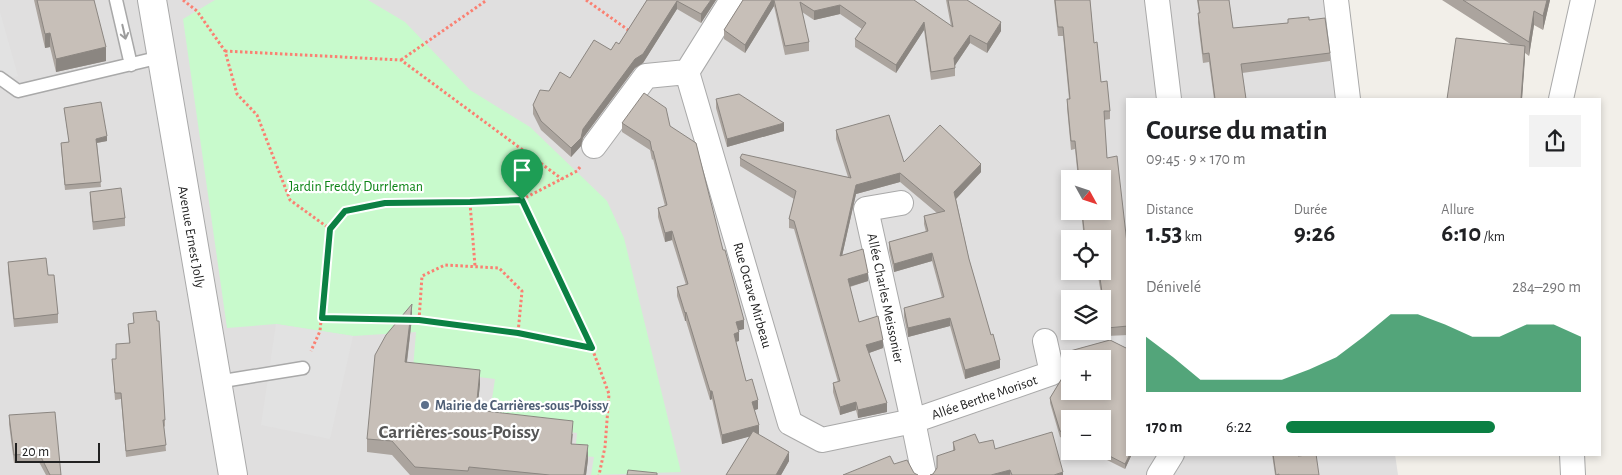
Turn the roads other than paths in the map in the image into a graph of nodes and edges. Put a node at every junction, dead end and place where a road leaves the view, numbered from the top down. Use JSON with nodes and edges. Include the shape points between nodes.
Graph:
{"nodes":[{"id":1,"x":116,"y":0,"type":"edge"},
{"id":2,"x":152,"y":0,"type":"edge"},
{"id":3,"x":732,"y":0,"type":"edge"},
{"id":4,"x":1156,"y":0,"type":"edge"},
{"id":5,"x":1336,"y":0,"type":"edge"},
{"id":6,"x":1583,"y":0,"type":"edge"},
{"id":7,"x":161,"y":58,"type":"junction"},
{"id":8,"x":131,"y":65,"type":"junction"},
{"id":9,"x":687,"y":72,"type":"junction"},
{"id":10,"x":0,"y":78,"type":"edge"},
{"id":11,"x":1169,"y":98,"type":"edge"},
{"id":12,"x":1348,"y":98,"type":"edge"},
{"id":13,"x":1561,"y":98,"type":"edge"},
{"id":14,"x":594,"y":146,"type":"dead end"},
{"id":15,"x":901,"y":203,"type":"dead end"},
{"id":16,"x":1044,"y":342,"type":"dead end"},
{"id":17,"x":303,"y":368,"type":"dead end"},
{"id":18,"x":218,"y":382,"type":"junction"},
{"id":19,"x":912,"y":421,"type":"junction"},
{"id":20,"x":1171,"y":456,"type":"edge"},
{"id":21,"x":1572,"y":456,"type":"edge"},
{"id":22,"x":232,"y":475,"type":"edge"},
{"id":23,"x":924,"y":475,"type":"edge"},
{"id":24,"x":1159,"y":475,"type":"edge"},
{"id":25,"x":1574,"y":475,"type":"edge"}],
"edges":[{"from":1,"to":8,"type":"lane","one_way":true},
{"from":2,"to":7,"type":"street","name":"Avenue Ernest Jolly"},
{"from":3,"to":9,"type":"street"},
{"from":4,"to":11,"type":"street"},
{"from":5,"to":12,"type":"street"},
{"from":6,"to":13,"type":"street"},
{"from":7,"to":8,"type":"lane"},
{"from":7,"to":18,"type":"street","name":"Avenue Ernest Jolly"},
{"from":8,"to":10,"type":"lane","via":[[18,92]]},
{"from":9,"to":14,"type":"street","via":[[646,76]]},
{"from":9,"to":19,"type":"street","name":"Rue Octave Mirbeau","via":[[790,423],[822,440]]},
{"from":15,"to":19,"type":"street","name":"Allée Charles Meissonier","via":[[866,209]]},
{"from":16,"to":19,"type":"street","name":"Allée Berthe Morisot","via":[[1052,373]]},
{"from":17,"to":18,"type":"lane"},
{"from":18,"to":22,"type":"street","name":"Avenue Ernest Jolly"},
{"from":19,"to":23,"type":"street"},
{"from":20,"to":24,"type":"street"},
{"from":21,"to":25,"type":"street"}]}
